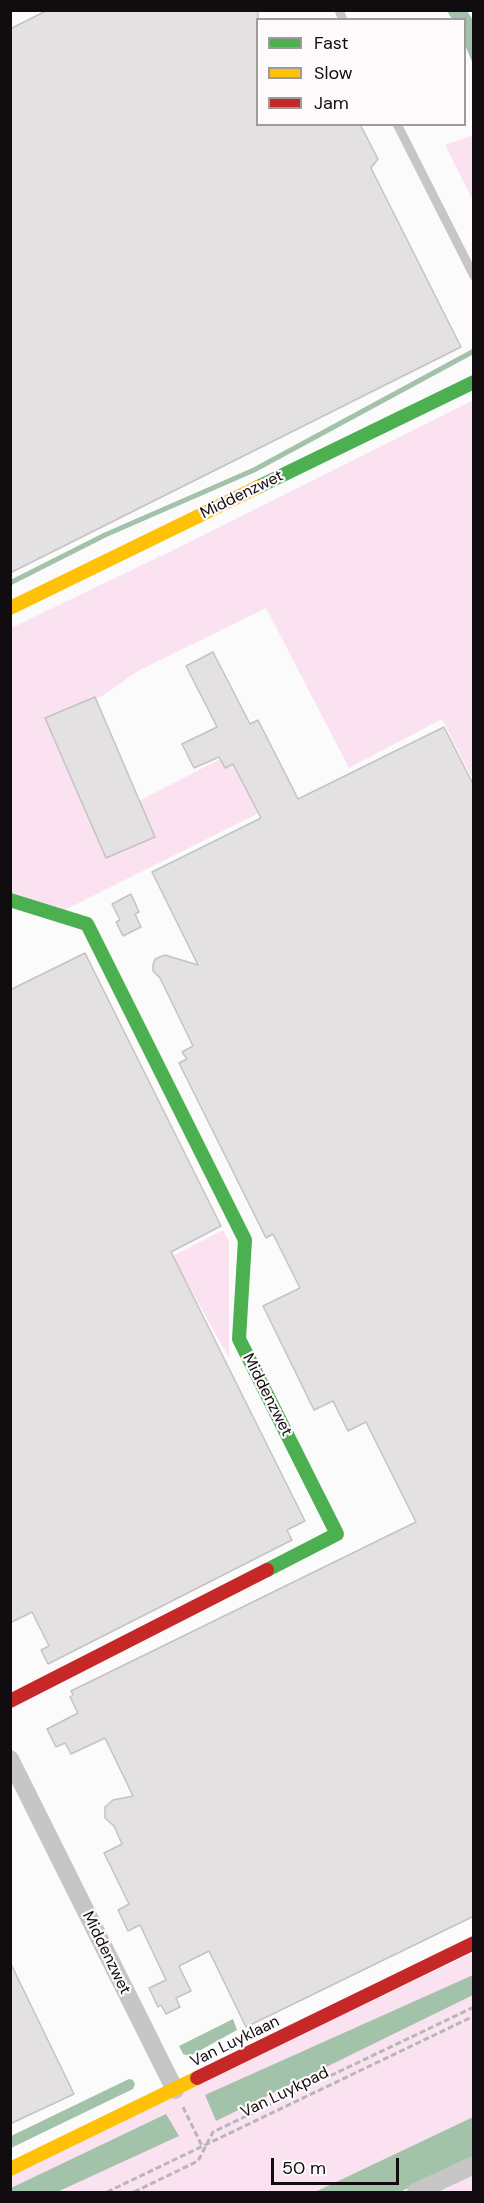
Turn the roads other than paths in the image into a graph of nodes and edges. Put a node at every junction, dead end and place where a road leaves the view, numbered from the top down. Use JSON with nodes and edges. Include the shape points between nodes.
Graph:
{"nodes":[{"id":1,"x":398,"y":126,"type":"edge"},
{"id":2,"x":474,"y":276,"type":"edge"},
{"id":3,"x":474,"y":382,"type":"edge"},
{"id":4,"x":10,"y":608,"type":"edge"},
{"id":5,"x":10,"y":900,"type":"edge"},
{"id":6,"x":10,"y":1701,"type":"edge"},
{"id":7,"x":10,"y":1759,"type":"edge"},
{"id":8,"x":474,"y":1943,"type":"edge"},
{"id":9,"x":175,"y":2090,"type":"junction"},
{"id":10,"x":474,"y":2165,"type":"edge"},
{"id":11,"x":10,"y":2169,"type":"edge"},
{"id":12,"x":416,"y":2193,"type":"edge"}],
"edges":[{"from":1,"to":2,"type":"lane"},
{"from":3,"to":4,"type":"street","name":"Middenzwet"},
{"from":5,"to":6,"type":"street","name":"Middenzwet","via":[[87,924],[244,1240],[239,1339],[337,1534]]},
{"from":7,"to":9,"type":"street","name":"Middenzwet"},
{"from":8,"to":9,"type":"street","name":"Van Luyklaan"},
{"from":9,"to":11,"type":"street","name":"Van Luyklaan"},
{"from":10,"to":12,"type":"street"}]}
